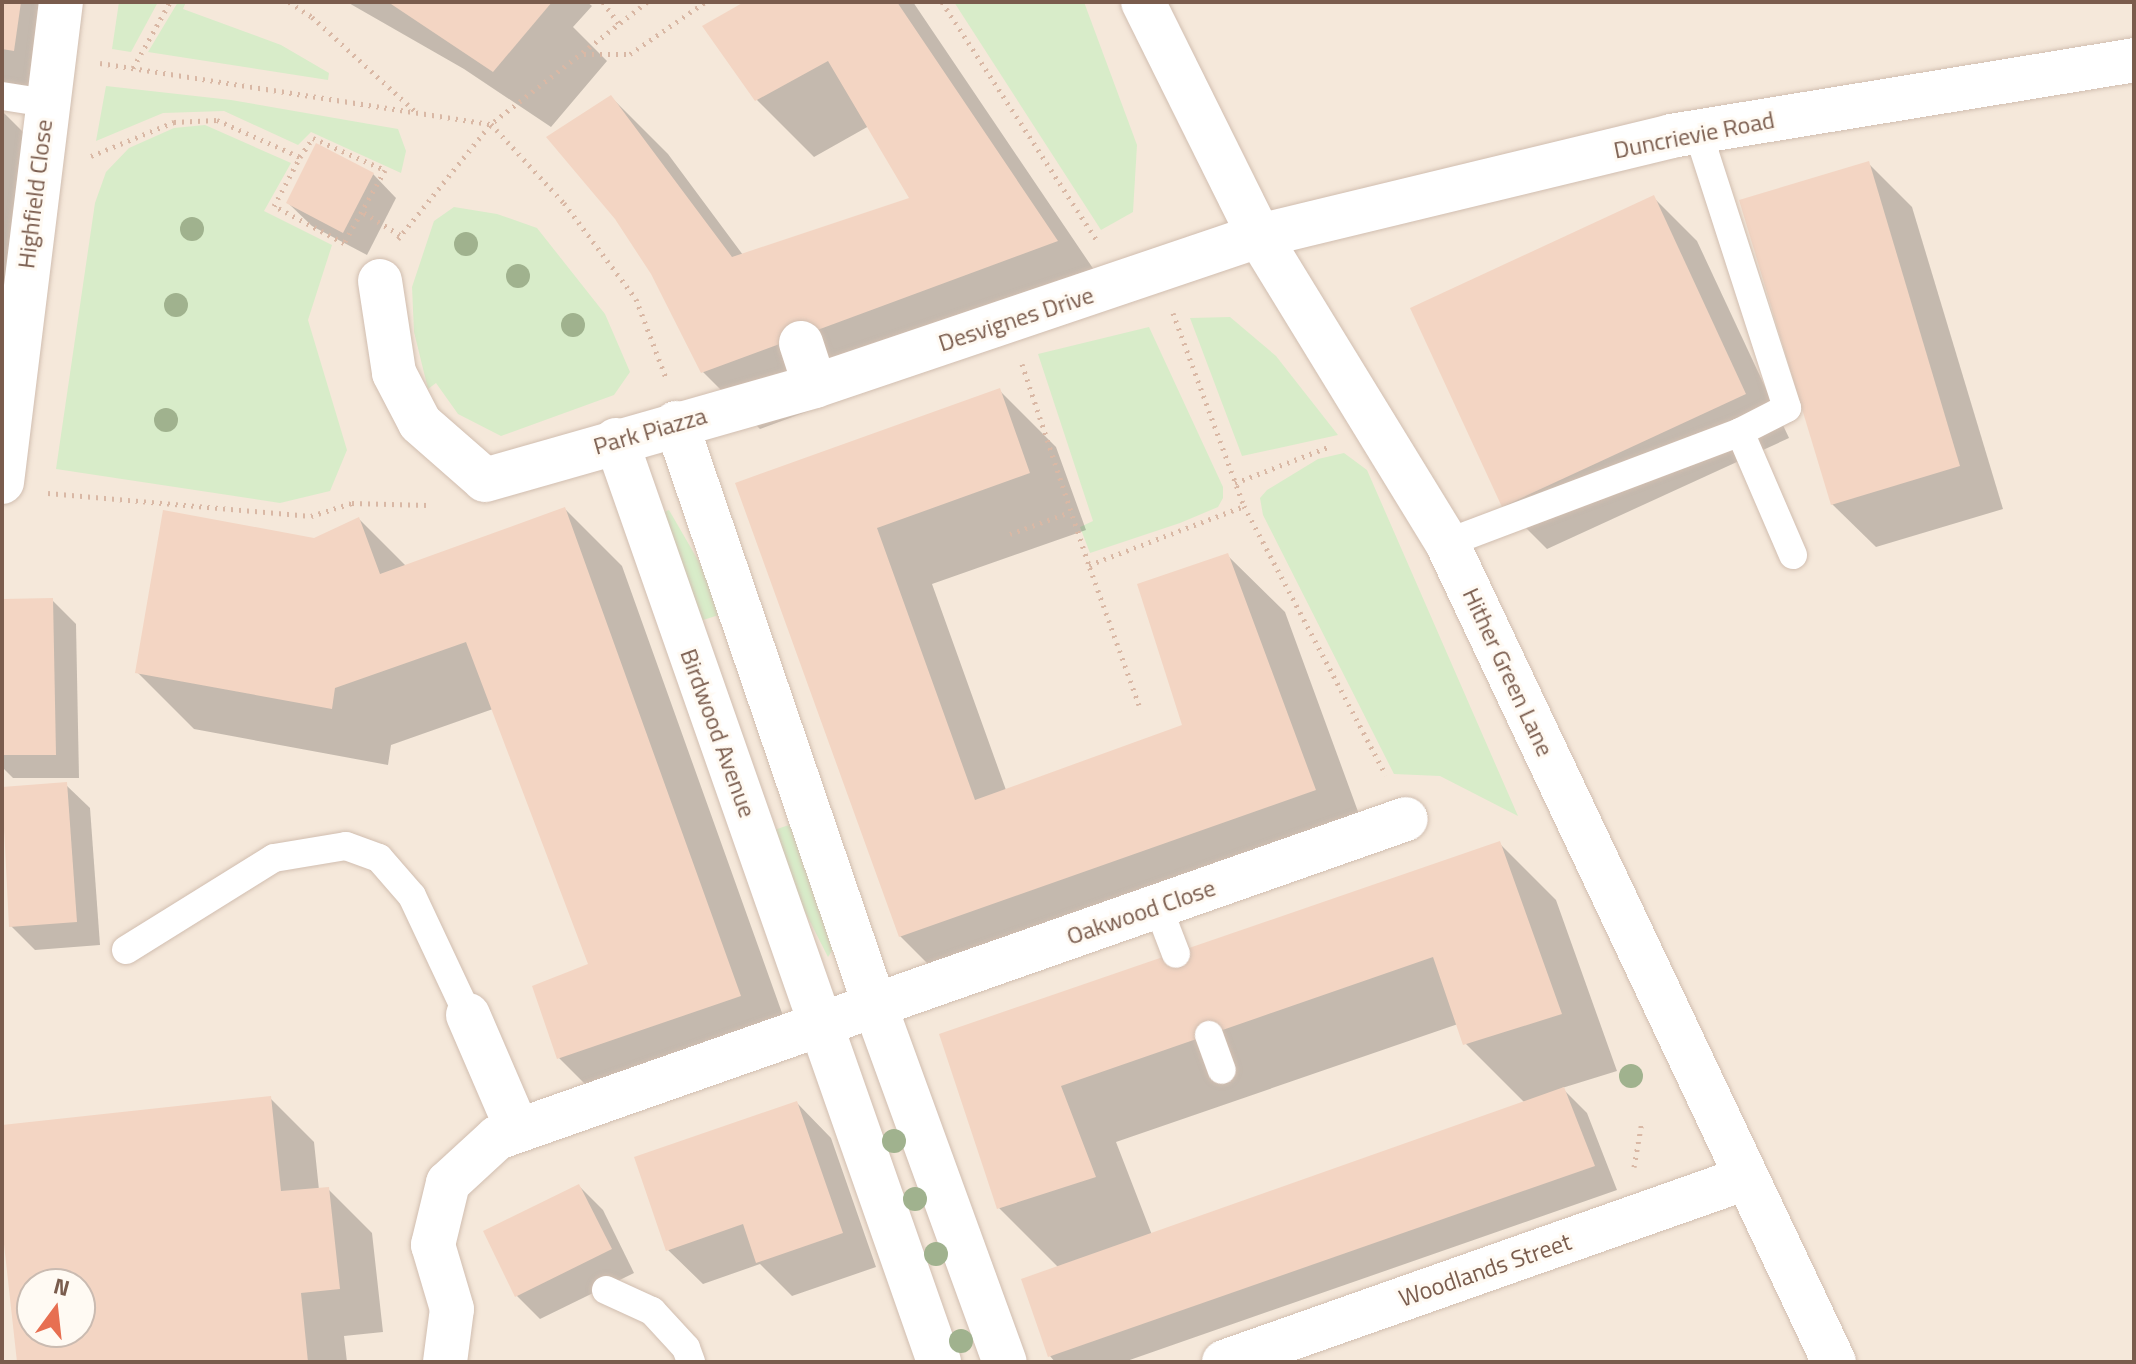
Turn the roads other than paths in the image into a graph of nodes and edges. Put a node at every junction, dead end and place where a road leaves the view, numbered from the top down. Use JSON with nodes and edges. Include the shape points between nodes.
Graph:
{"nodes":[{"id":1,"x":61,"y":2,"type":"edge"},
{"id":2,"x":1143,"y":2,"type":"edge"},
{"id":3,"x":2134,"y":60,"type":"edge"},
{"id":4,"x":2,"y":96,"type":"edge"},
{"id":5,"x":46,"y":103,"type":"junction"},
{"id":6,"x":1698,"y":132,"type":"junction"},
{"id":7,"x":1259,"y":236,"type":"junction"},
{"id":8,"x":380,"y":281,"type":"road end"},
{"id":9,"x":801,"y":343,"type":"dead end"},
{"id":10,"x":815,"y":386,"type":"junction"},
{"id":11,"x":676,"y":423,"type":"junction"},
{"id":12,"x":1740,"y":432,"type":"junction"},
{"id":13,"x":616,"y":440,"type":"junction"},
{"id":14,"x":21,"y":487,"type":"edge"},
{"id":15,"x":1447,"y":543,"type":"junction"},
{"id":16,"x":1793,"y":555,"type":"dead end"},
{"id":17,"x":1400,"y":804,"type":"road end"},
{"id":18,"x":1158,"y":907,"type":"junction"},
{"id":19,"x":126,"y":950,"type":"dead end"},
{"id":20,"x":1176,"y":954,"type":"dead end"},
{"id":21,"x":874,"y":1003,"type":"junction"},
{"id":22,"x":468,"y":1015,"type":"joint"},
{"id":23,"x":819,"y":1026,"type":"junction"},
{"id":24,"x":1209,"y":1035,"type":"dead end"},
{"id":25,"x":1222,"y":1070,"type":"dead end"},
{"id":26,"x":517,"y":1129,"type":"junction"},
{"id":27,"x":1746,"y":1178,"type":"junction"},
{"id":28,"x":606,"y":1290,"type":"dead end"},
{"id":29,"x":445,"y":1362,"type":"edge"},
{"id":30,"x":691,"y":1362,"type":"edge"},
{"id":31,"x":939,"y":1362,"type":"edge"},
{"id":32,"x":1005,"y":1362,"type":"edge"},
{"id":33,"x":1224,"y":1362,"type":"edge"},
{"id":34,"x":1834,"y":1362,"type":"edge"}],
"edges":[{"from":1,"to":5,"type":"street","name":"Highfield Close"},
{"from":2,"to":7,"type":"street","name":"Hither Green Lane"},
{"from":3,"to":6,"type":"street","name":"Duncrievie Road"},
{"from":4,"to":5,"type":"lane"},
{"from":5,"to":14,"type":"street","name":"Highfield Close"},
{"from":6,"to":7,"type":"street","name":"Duncrievie Road"},
{"from":6,"to":12,"type":"lane","via":[[1787,408]]},
{"from":7,"to":10,"type":"street","name":"Desvignes Drive"},
{"from":7,"to":15,"type":"street","name":"Hither Green Lane"},
{"from":8,"to":13,"type":"street","name":"Park Piazza","via":[[394,373],[420,423],[485,480]]},
{"from":9,"to":10,"type":"street"},
{"from":10,"to":11,"type":"street","name":"Park Piazza"},
{"from":11,"to":13,"type":"street","name":"Park Piazza"},
{"from":11,"to":21,"type":"street"},
{"from":12,"to":15,"type":"lane"},
{"from":12,"to":16,"type":"lane"},
{"from":13,"to":23,"type":"street","name":"Birdwood Avenue"},
{"from":15,"to":27,"type":"street","name":"Hither Green Lane"},
{"from":17,"to":18,"type":"street","name":"Oakwood Close"},
{"from":18,"to":20,"type":"lane"},
{"from":18,"to":21,"type":"street","name":"Oakwood Close"},
{"from":19,"to":22,"type":"lane","via":[[274,858],[346,846],[379,858],[412,896]]},
{"from":21,"to":23,"type":"street"},
{"from":21,"to":32,"type":"street"},
{"from":22,"to":26,"type":"street"},
{"from":23,"to":26,"type":"street"},
{"from":23,"to":31,"type":"street","name":"Birdwood Avenue"},
{"from":24,"to":25,"type":"lane"},
{"from":26,"to":29,"type":"street","via":[[497,1138],[448,1183],[433,1245],[452,1309]]},
{"from":27,"to":33,"type":"street","name":"Woodlands Street"},
{"from":27,"to":34,"type":"street","name":"Hither Green Lane"},
{"from":28,"to":30,"type":"lane","via":[[652,1311],[686,1348]]}]}
